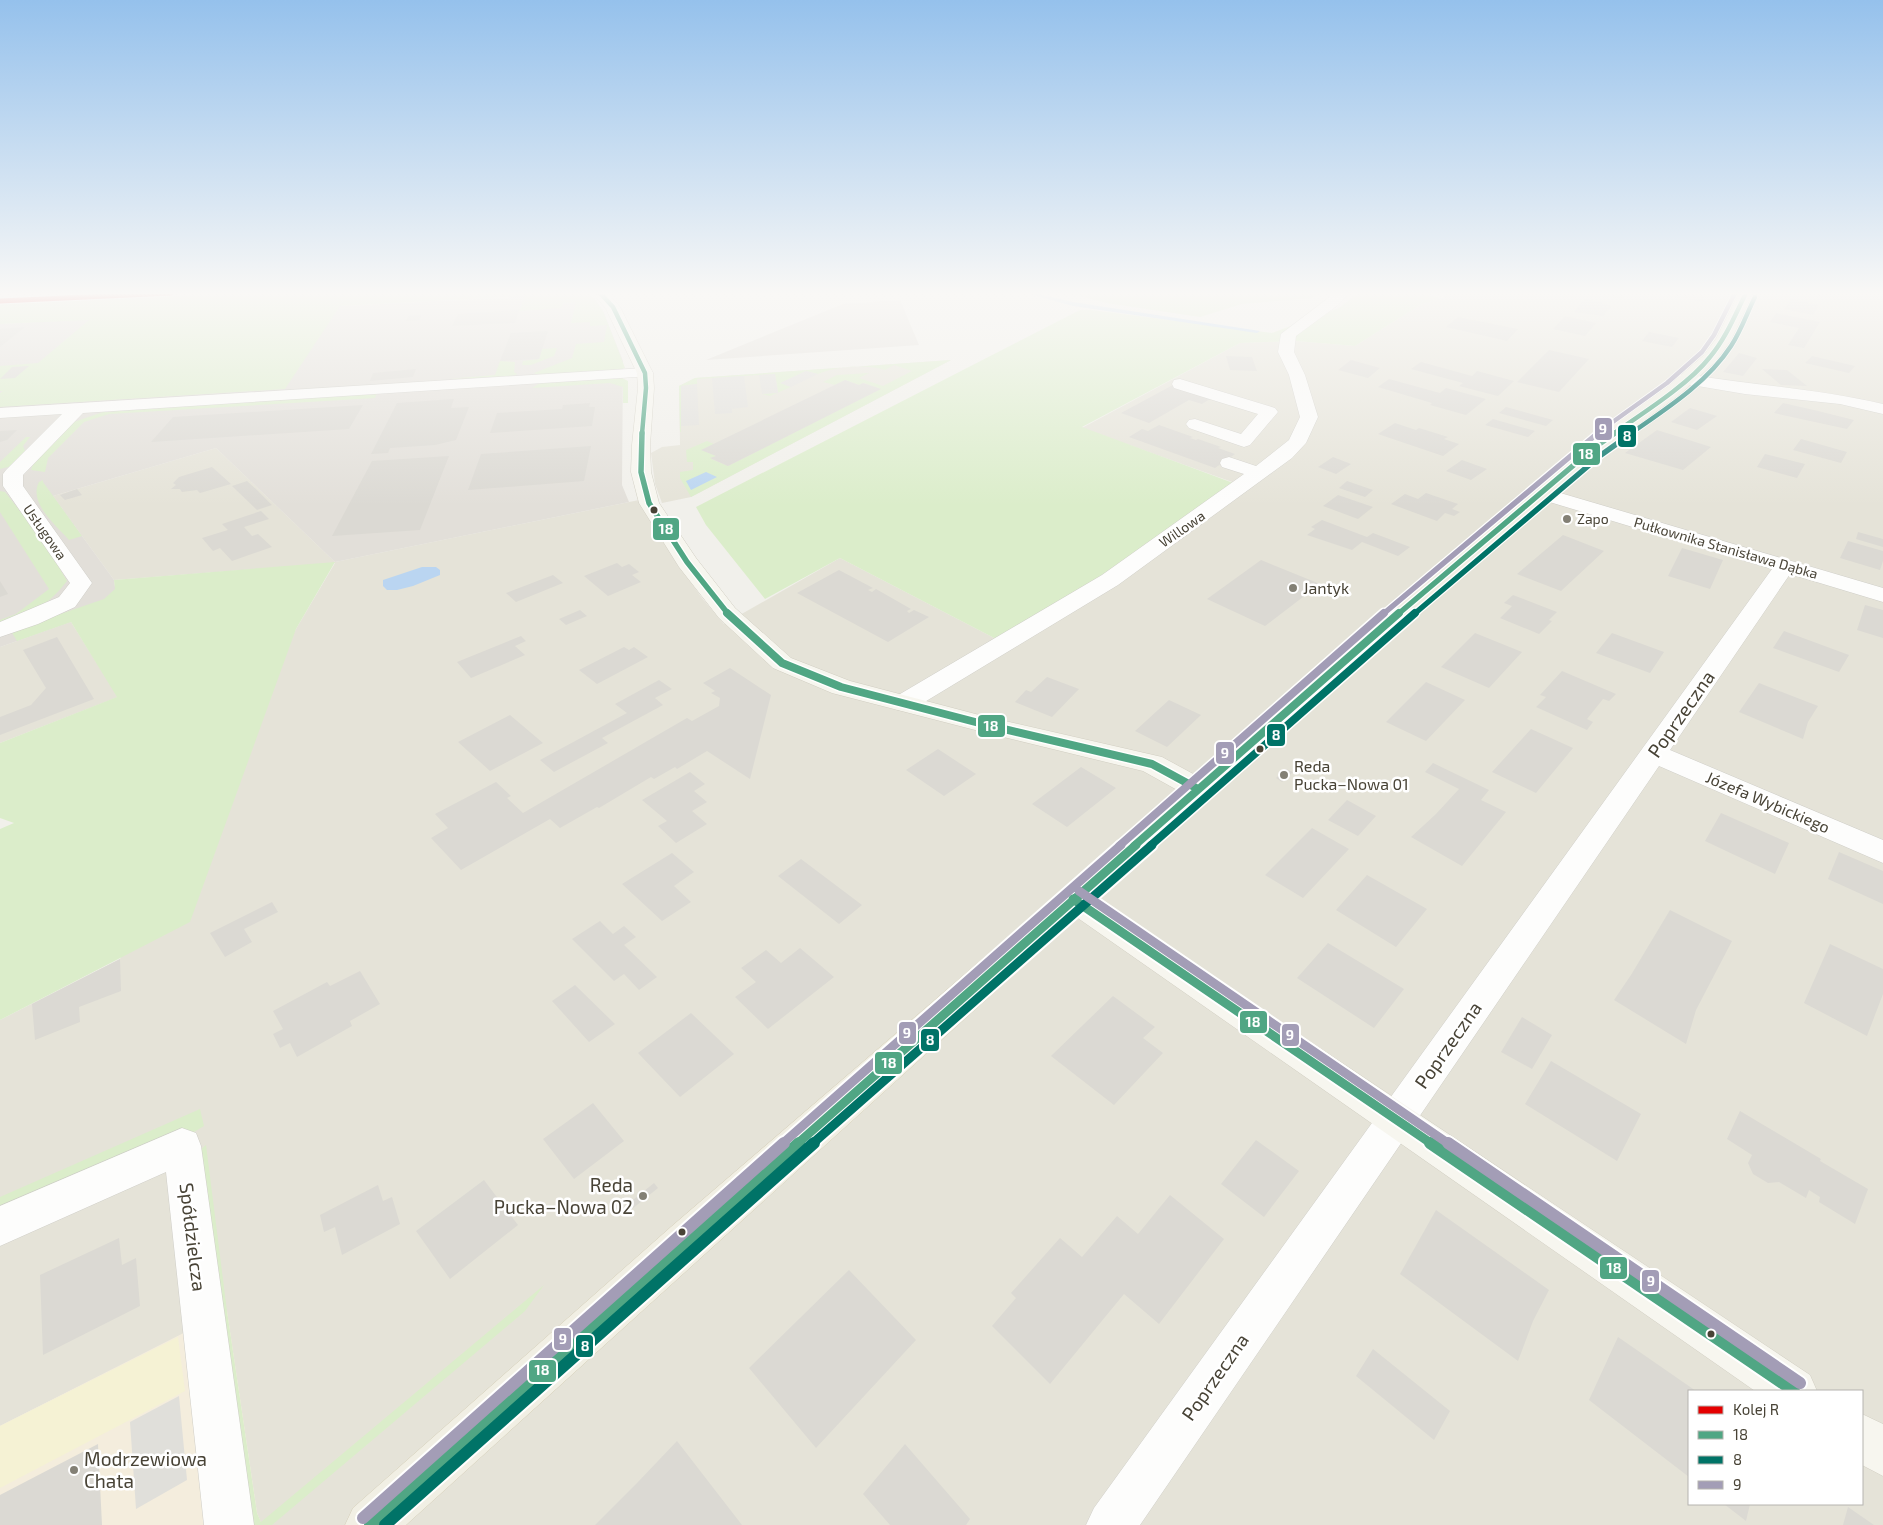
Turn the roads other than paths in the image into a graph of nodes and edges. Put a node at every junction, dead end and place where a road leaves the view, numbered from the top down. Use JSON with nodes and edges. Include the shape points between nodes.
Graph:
{"nodes":[{"id":1,"x":641,"y":364,"type":"edge"},
{"id":2,"x":1292,"y":364,"type":"edge"},
{"id":3,"x":1703,"y":364,"type":"edge"},
{"id":4,"x":645,"y":373,"type":"junction"},
{"id":5,"x":1686,"y":379,"type":"junction"},
{"id":6,"x":1180,"y":384,"type":"dead end"},
{"id":7,"x":77,"y":409,"type":"junction"},
{"id":8,"x":1883,"y":409,"type":"edge"},
{"id":9,"x":0,"y":413,"type":"edge"},
{"id":10,"x":1195,"y":424,"type":"dead end"},
{"id":11,"x":1244,"y":441,"type":"junction"},
{"id":12,"x":1285,"y":454,"type":"junction"},
{"id":13,"x":1229,"y":463,"type":"dead end"},
{"id":14,"x":1260,"y":473,"type":"junction"},
{"id":15,"x":1540,"y":493,"type":"junction"},
{"id":16,"x":1785,"y":566,"type":"junction"},
{"id":17,"x":1883,"y":595,"type":"edge"},
{"id":18,"x":0,"y":630,"type":"edge"},
{"id":19,"x":904,"y":704,"type":"junction"},
{"id":20,"x":1654,"y":753,"type":"junction"},
{"id":21,"x":1198,"y":789,"type":"junction"},
{"id":22,"x":1883,"y":852,"type":"edge"},
{"id":23,"x":1073,"y":899,"type":"junction"},
{"id":24,"x":1396,"y":1119,"type":"junction"},
{"id":25,"x":0,"y":1226,"type":"edge"},
{"id":26,"x":1793,"y":1390,"type":"edge"},
{"id":27,"x":1863,"y":1439,"type":"edge"},
{"id":28,"x":1883,"y":1452,"type":"edge"},
{"id":29,"x":229,"y":1525,"type":"edge"},
{"id":30,"x":370,"y":1525,"type":"edge"},
{"id":31,"x":1111,"y":1525,"type":"edge"}],
"edges":[{"from":1,"to":4,"type":"street"},
{"from":2,"to":12,"type":"street","name":"Willowa","via":[[1309,417],[1297,443]]},
{"from":3,"to":5,"type":"main road"},
{"from":4,"to":7,"type":"street"},
{"from":4,"to":19,"type":"street","via":[[641,472],[649,503],[692,570],[727,613],[782,663],[841,687]]},
{"from":5,"to":8,"type":"street","via":[[1840,399]]},
{"from":5,"to":15,"type":"main road"},
{"from":6,"to":11,"type":"street","via":[[1269,412]]},
{"from":7,"to":9,"type":"street"},
{"from":7,"to":18,"type":"street","name":"Usługowa","via":[[13,474],[13,486],[81,583],[67,602]]},
{"from":10,"to":11,"type":"street"},
{"from":11,"to":12,"type":"street"},
{"from":12,"to":14,"type":"street","name":"Willowa"},
{"from":13,"to":14,"type":"street"},
{"from":14,"to":19,"type":"street","name":"Willowa","via":[[1110,580]]},
{"from":15,"to":16,"type":"street","name":"Pułkownika Stanisława Dąbka"},
{"from":15,"to":21,"type":"main road"},
{"from":16,"to":17,"type":"street","name":"Pułkownika Stanisława Dąbka"},
{"from":16,"to":20,"type":"street","name":"Poprzeczna"},
{"from":19,"to":21,"type":"street","via":[[1152,764]]},
{"from":20,"to":22,"type":"street","name":"Józefa Wybickiego"},
{"from":20,"to":24,"type":"street","name":"Poprzeczna"},
{"from":21,"to":23,"type":"main road"},
{"from":23,"to":24,"type":"street"},
{"from":23,"to":30,"type":"main road"},
{"from":24,"to":26,"type":"street"},
{"from":24,"to":31,"type":"street","name":"Poprzeczna"},
{"from":25,"to":29,"type":"street","name":"Spółdzielcza","via":[[182,1146]]},
{"from":27,"to":28,"type":"street"}]}
